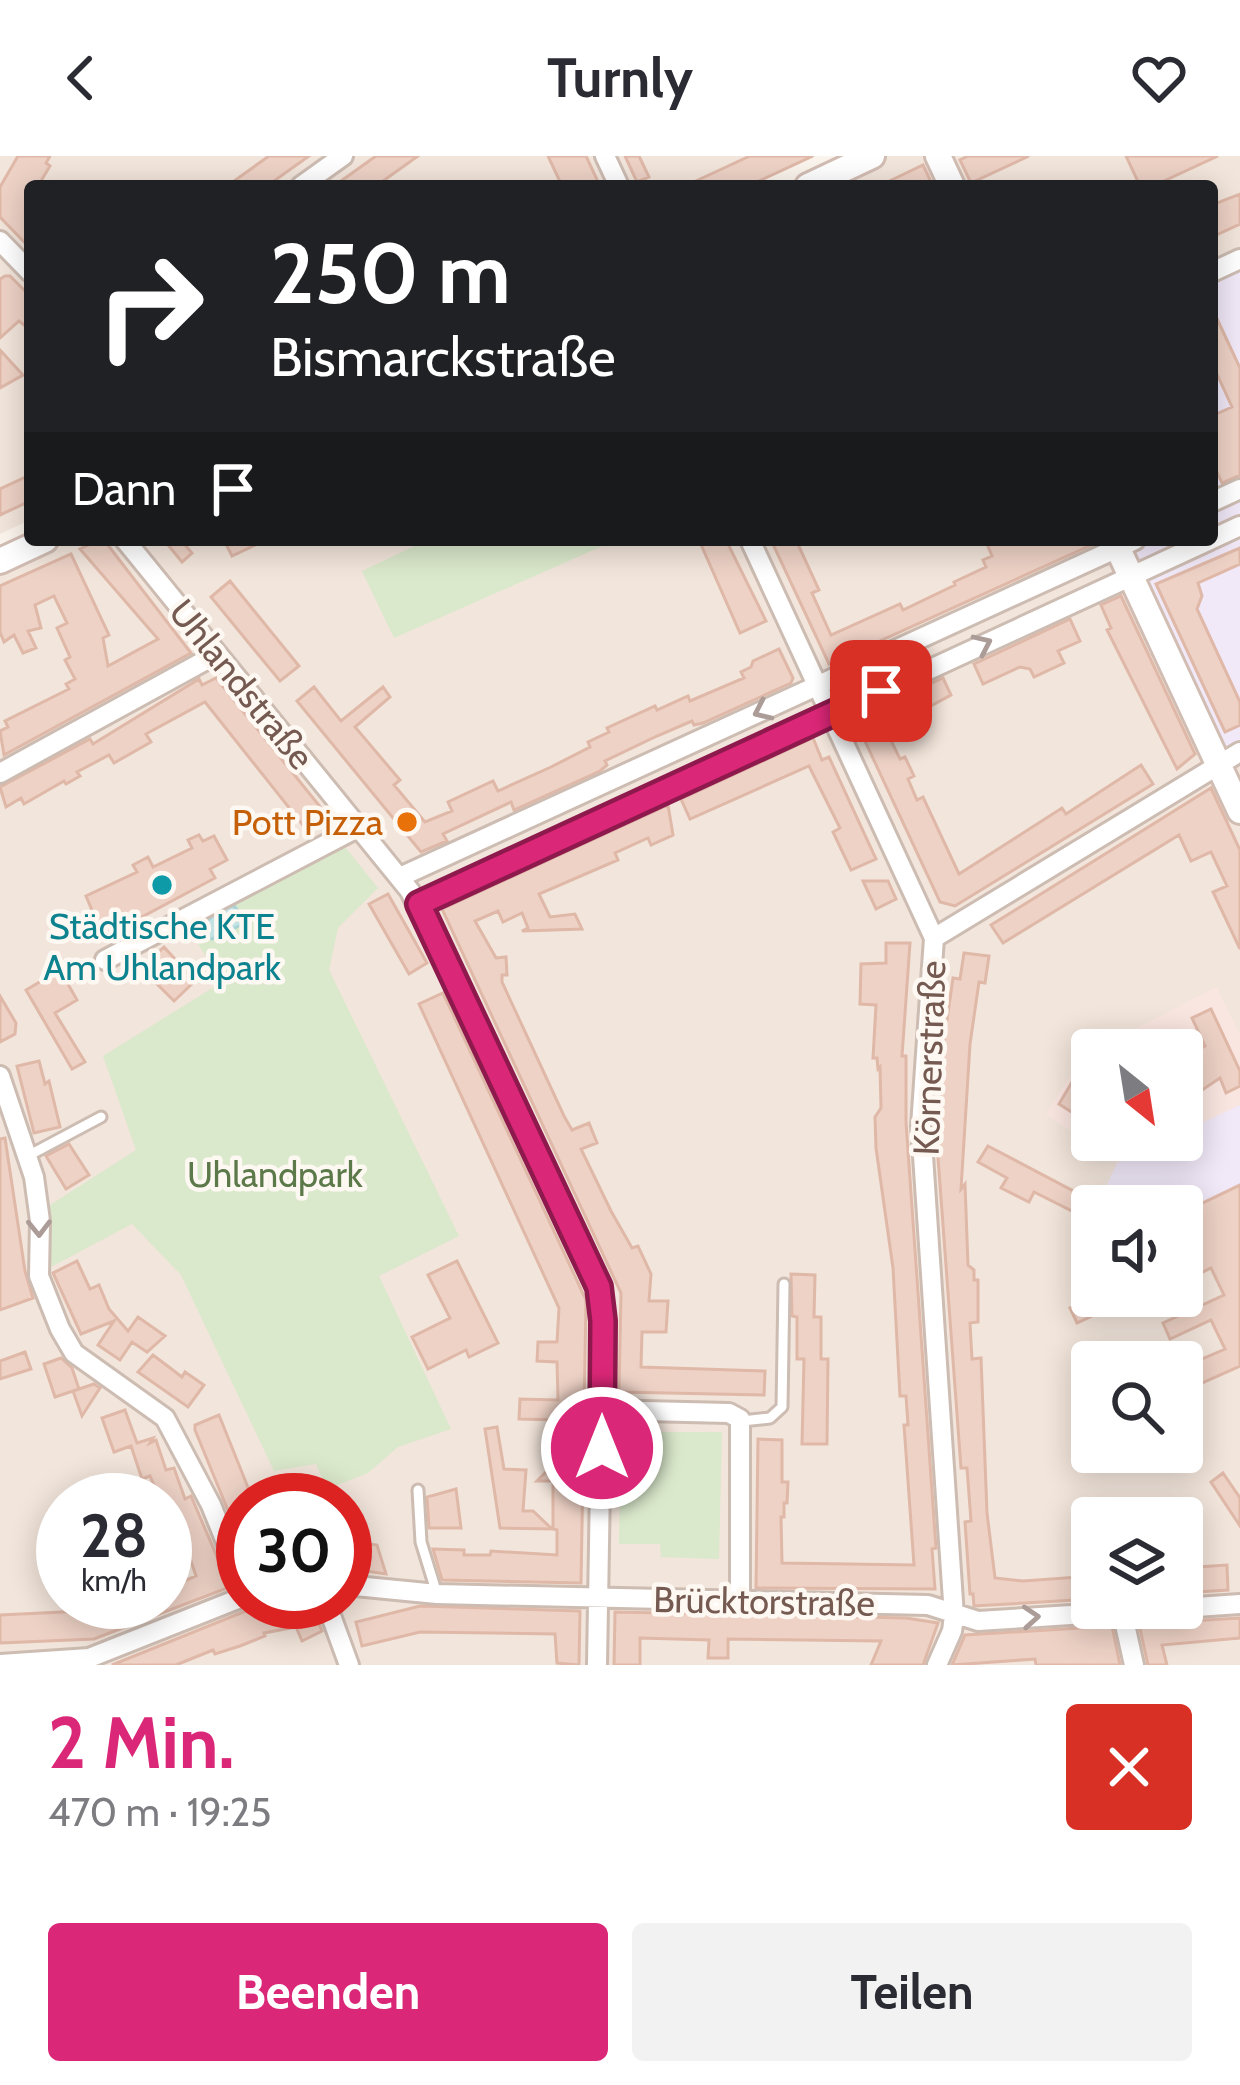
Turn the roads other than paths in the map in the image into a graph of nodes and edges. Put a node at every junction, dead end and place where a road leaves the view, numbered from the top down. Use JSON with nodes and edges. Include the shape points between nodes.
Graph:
{"nodes":[{"id":1,"x":343,"y":156,"type":"edge"},
{"id":2,"x":872,"y":156,"type":"edge"},
{"id":3,"x":309,"y":180,"type":"edge"},
{"id":4,"x":821,"y":180,"type":"edge"},
{"id":5,"x":32,"y":546,"type":"edge"},
{"id":6,"x":130,"y":546,"type":"edge"},
{"id":7,"x":753,"y":546,"type":"edge"},
{"id":8,"x":1114,"y":546,"type":"edge"},
{"id":9,"x":1123,"y":546,"type":"edge"},
{"id":10,"x":1197,"y":546,"type":"edge"},
{"id":11,"x":0,"y":561,"type":"edge"},
{"id":12,"x":1131,"y":575,"type":"junction"},
{"id":13,"x":217,"y":654,"type":"junction"},
{"id":14,"x":817,"y":686,"type":"junction"},
{"id":15,"x":830,"y":715,"type":"junction"},
{"id":16,"x":1229,"y":758,"type":"edge"},
{"id":17,"x":0,"y":773,"type":"edge"},
{"id":18,"x":1240,"y":811,"type":"edge"},
{"id":19,"x":359,"y":827,"type":"junction"},
{"id":20,"x":400,"y":878,"type":"junction"},
{"id":21,"x":419,"y":904,"type":"junction"},
{"id":22,"x":934,"y":938,"type":"junction"},
{"id":23,"x":105,"y":960,"type":"dead end"},
{"id":24,"x":0,"y":1076,"type":"edge"},
{"id":25,"x":101,"y":1117,"type":"dead end"},
{"id":26,"x":24,"y":1158,"type":"junction"},
{"id":27,"x":784,"y":1284,"type":"dead end"},
{"id":28,"x":601,"y":1410,"type":"junction"},
{"id":29,"x":742,"y":1421,"type":"junction"},
{"id":30,"x":418,"y":1490,"type":"dead end"},
{"id":31,"x":216,"y":1517,"type":"edge"},
{"id":32,"x":372,"y":1588,"type":"edge"},
{"id":33,"x":436,"y":1594,"type":"junction"},
{"id":34,"x":598,"y":1598,"type":"junction"},
{"id":35,"x":740,"y":1601,"type":"junction"},
{"id":36,"x":1240,"y":1604,"type":"edge"},
{"id":37,"x":1203,"y":1607,"type":"edge"},
{"id":38,"x":216,"y":1608,"type":"edge"},
{"id":39,"x":1071,"y":1615,"type":"edge"},
{"id":40,"x":954,"y":1616,"type":"junction"},
{"id":41,"x":336,"y":1629,"type":"edge"},
{"id":42,"x":1126,"y":1629,"type":"edge"},
{"id":43,"x":91,"y":1661,"type":"edge"},
{"id":44,"x":0,"y":1664,"type":"edge"},
{"id":45,"x":349,"y":1665,"type":"edge"},
{"id":46,"x":597,"y":1665,"type":"edge"},
{"id":47,"x":938,"y":1665,"type":"edge"},
{"id":48,"x":1134,"y":1665,"type":"edge"}],
"edges":[{"from":1,"to":3,"type":"street"},
{"from":2,"to":4,"type":"street"},
{"from":5,"to":11,"type":"street"},
{"from":6,"to":13,"type":"street","name":"Uhlandstraße"},
{"from":7,"to":14,"type":"street","name":"Körnerstraße"},
{"from":8,"to":14,"type":"street"},
{"from":9,"to":12,"type":"street"},
{"from":10,"to":12,"type":"street"},
{"from":15,"to":12,"type":"street","one_way":true},
{"from":12,"to":16,"type":"street"},
{"from":13,"to":17,"type":"street"},
{"from":13,"to":19,"type":"street","name":"Uhlandstraße"},
{"from":14,"to":15,"type":"street","name":"Körnerstraße"},
{"from":14,"to":20,"type":"street","one_way":true},
{"from":15,"to":21,"type":"street"},
{"from":15,"to":22,"type":"street","name":"Körnerstraße"},
{"from":16,"to":18,"type":"street"},
{"from":16,"to":22,"type":"street"},
{"from":19,"to":20,"type":"street","name":"Uhlandstraße"},
{"from":19,"to":23,"type":"street"},
{"from":20,"to":21,"type":"street","name":"Uhlandstraße"},
{"from":21,"to":28,"type":"street","name":"Uhlandstraße","via":[[599,1287]]},
{"from":22,"to":40,"type":"street","name":"Körnerstraße","via":[[921,1126]]},
{"from":24,"to":26,"type":"street"},
{"from":25,"to":26,"type":"lane"},
{"from":26,"to":31,"type":"street","one_way":true,"via":[[37,1196],[39,1276],[69,1347],[165,1418]]},
{"from":27,"to":29,"type":"lane","via":[[783,1403],[774,1416]]},
{"from":28,"to":29,"type":"street","via":[[729,1413]]},
{"from":28,"to":34,"type":"street","name":"Uhlandstraße"},
{"from":29,"to":35,"type":"street"},
{"from":30,"to":33,"type":"lane"},
{"from":32,"to":33,"type":"street","name":"Brücktorstraße"},
{"from":33,"to":34,"type":"street","name":"Brücktorstraße"},
{"from":34,"to":35,"type":"street","name":"Brücktorstraße"},
{"from":34,"to":46,"type":"street","name":"Uhlandstraße"},
{"from":35,"to":40,"type":"street","name":"Brücktorstraße","via":[[928,1605]]},
{"from":36,"to":37,"type":"street","name":"Brücktorstraße"},
{"from":38,"to":43,"type":"street"},
{"from":40,"to":39,"type":"street","name":"Brücktorstraße","one_way":true},
{"from":40,"to":47,"type":"street"},
{"from":41,"to":45,"type":"street"},
{"from":42,"to":48,"type":"street"},
{"from":43,"to":44,"type":"street"}]}
